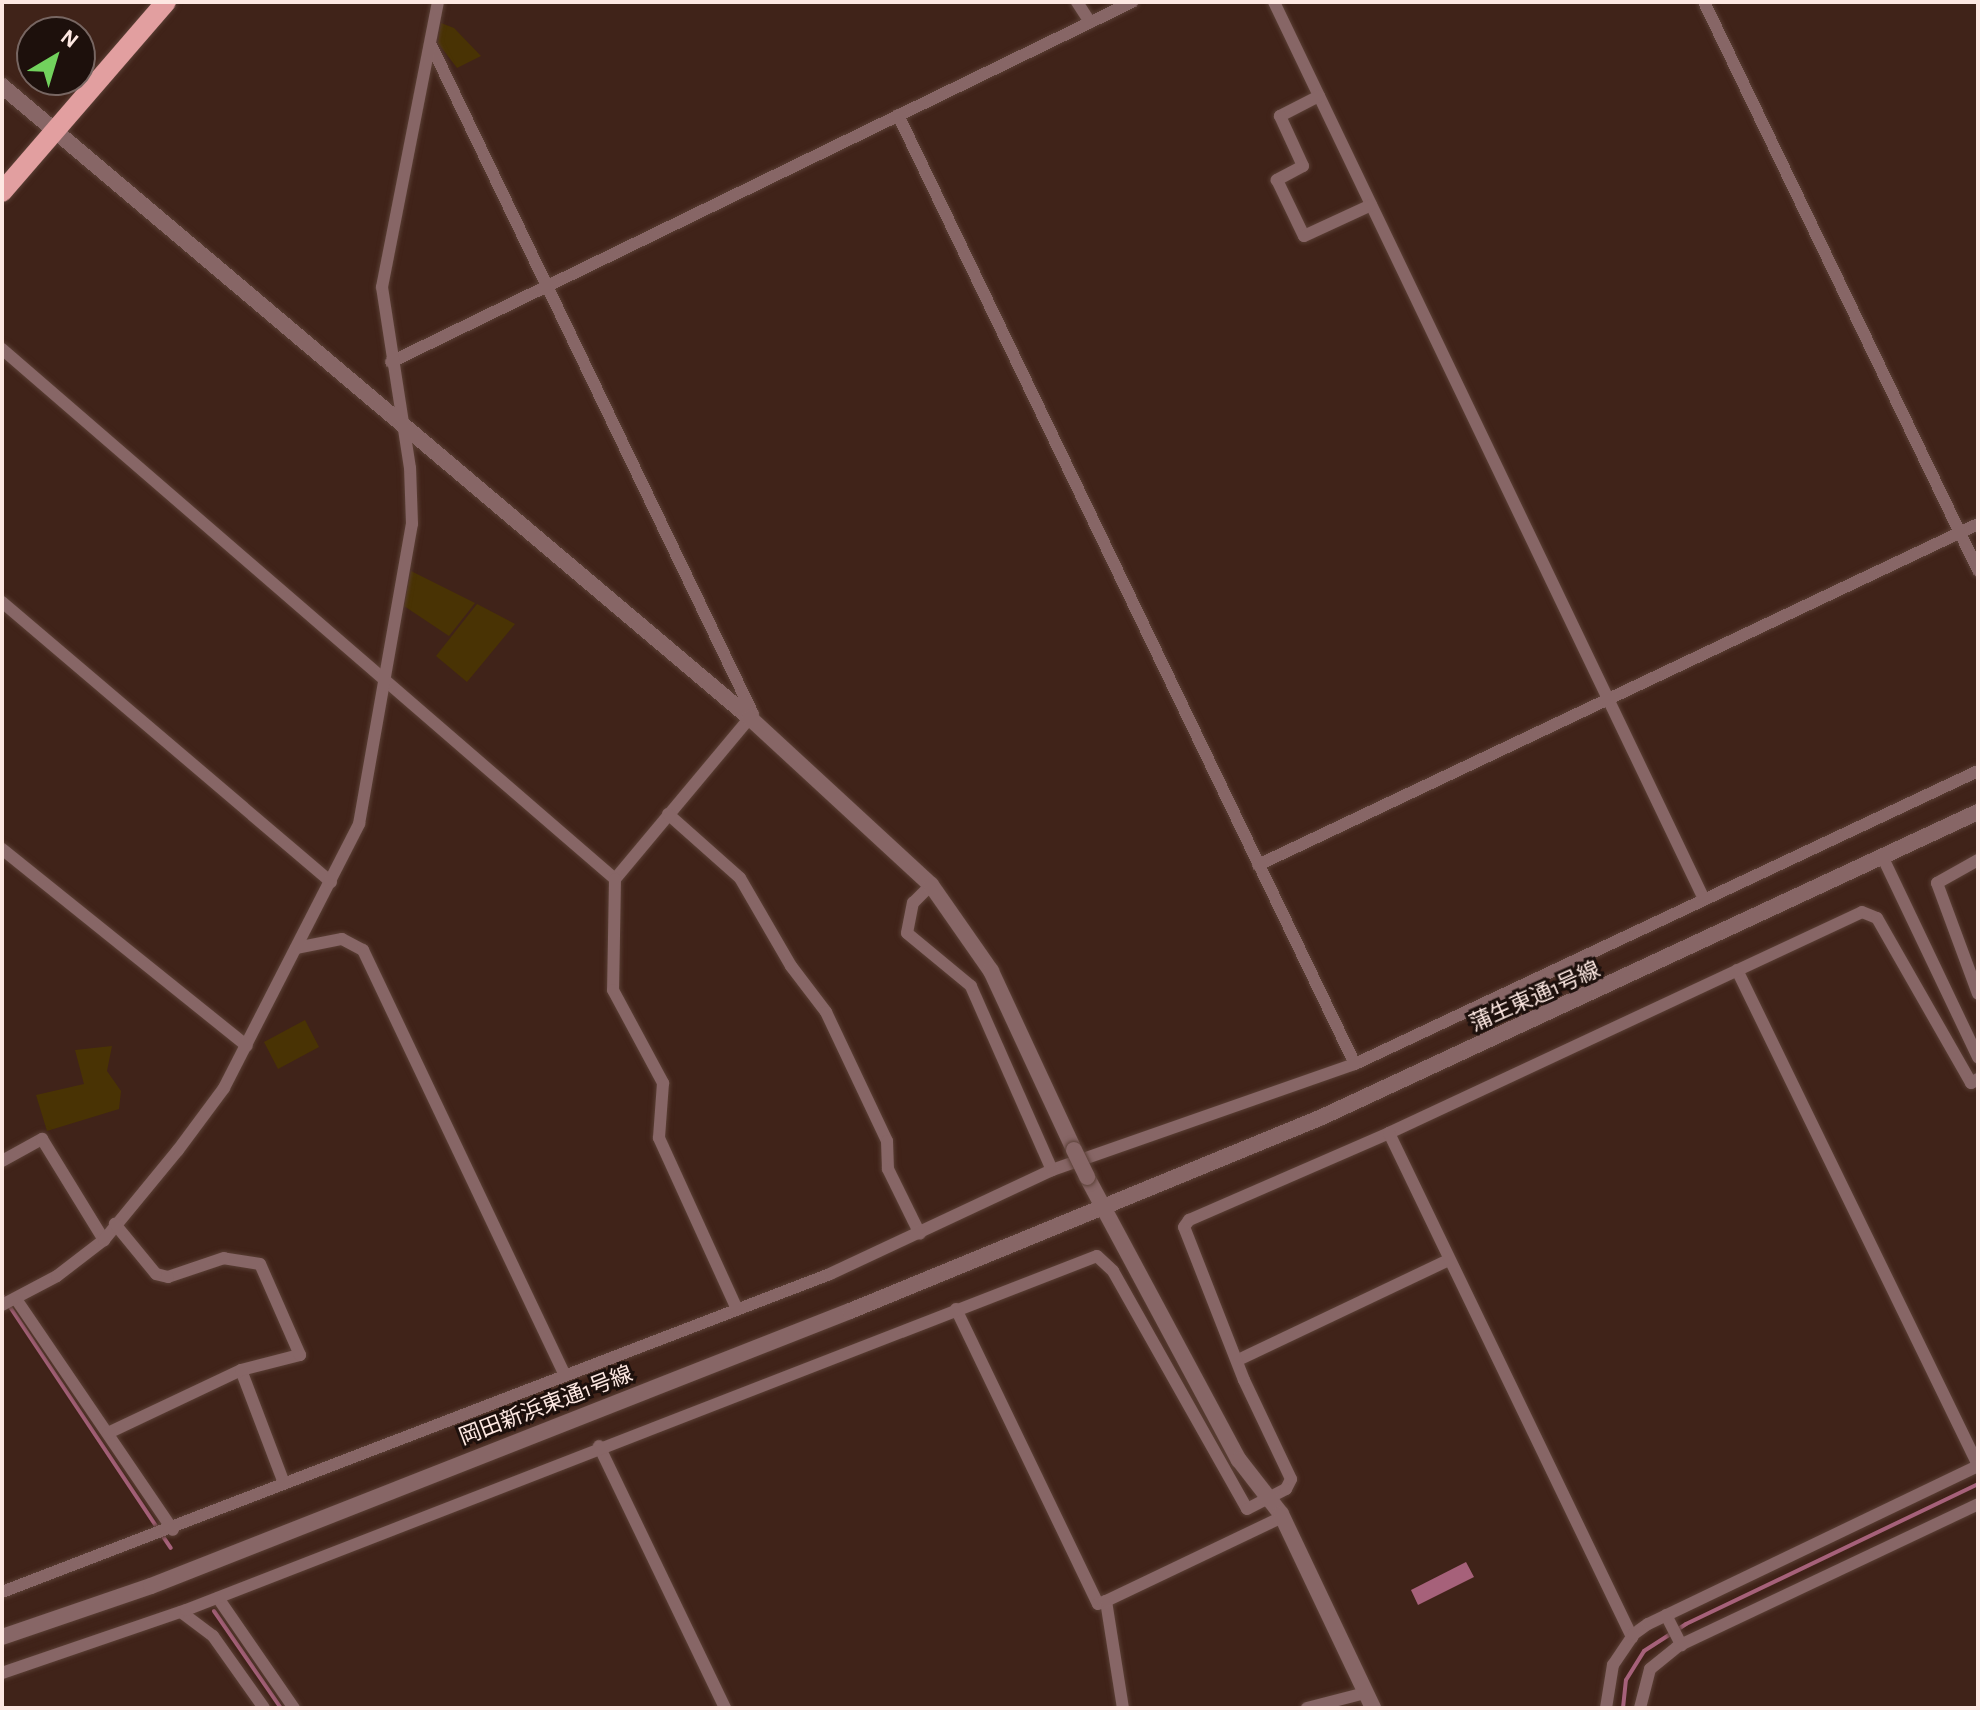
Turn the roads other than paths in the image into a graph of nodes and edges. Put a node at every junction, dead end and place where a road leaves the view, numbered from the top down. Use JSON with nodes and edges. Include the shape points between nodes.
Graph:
{"nodes":[{"id":1,"x":166,"y":2,"type":"edge"},
{"id":2,"x":438,"y":2,"type":"edge"},
{"id":3,"x":1077,"y":2,"type":"edge"},
{"id":4,"x":1132,"y":2,"type":"edge"},
{"id":5,"x":1274,"y":2,"type":"edge"},
{"id":6,"x":1704,"y":2,"type":"edge"},
{"id":7,"x":1090,"y":22,"type":"junction"},
{"id":8,"x":431,"y":45,"type":"junction"},
{"id":9,"x":2,"y":86,"type":"edge"},
{"id":10,"x":1319,"y":96,"type":"junction"},
{"id":11,"x":898,"y":115,"type":"junction"},
{"id":12,"x":54,"y":132,"type":"junction"},
{"id":13,"x":2,"y":192,"type":"edge"},
{"id":14,"x":1371,"y":205,"type":"junction"},
{"id":15,"x":547,"y":283,"type":"junction"},
{"id":16,"x":2,"y":349,"type":"edge"},
{"id":17,"x":391,"y":362,"type":"junction"},
{"id":18,"x":401,"y":426,"type":"junction"},
{"id":19,"x":1978,"y":524,"type":"edge"},
{"id":20,"x":1960,"y":533,"type":"junction"},
{"id":21,"x":1978,"y":570,"type":"edge"},
{"id":22,"x":2,"y":602,"type":"edge"},
{"id":23,"x":384,"y":678,"type":"junction"},
{"id":24,"x":1609,"y":701,"type":"junction"},
{"id":25,"x":750,"y":718,"type":"junction"},
{"id":26,"x":1978,"y":771,"type":"edge"},
{"id":27,"x":1978,"y":812,"type":"edge"},
{"id":28,"x":668,"y":814,"type":"junction"},
{"id":29,"x":2,"y":849,"type":"edge"},
{"id":30,"x":1883,"y":858,"type":"junction"},
{"id":31,"x":1978,"y":860,"type":"edge"},
{"id":32,"x":1258,"y":865,"type":"junction"},
{"id":33,"x":615,"y":879,"type":"junction"},
{"id":34,"x":331,"y":882,"type":"junction"},
{"id":35,"x":931,"y":885,"type":"junction"},
{"id":36,"x":1704,"y":899,"type":"junction"},
{"id":37,"x":296,"y":948,"type":"junction"},
{"id":38,"x":1737,"y":970,"type":"junction"},
{"id":39,"x":1978,"y":994,"type":"edge"},
{"id":40,"x":247,"y":1046,"type":"junction"},
{"id":41,"x":1978,"y":1057,"type":"edge"},
{"id":42,"x":1355,"y":1064,"type":"junction"},
{"id":43,"x":1978,"y":1079,"type":"edge"},
{"id":44,"x":1389,"y":1133,"type":"junction"},
{"id":45,"x":2,"y":1161,"type":"edge"},
{"id":46,"x":1052,"y":1170,"type":"junction"},
{"id":47,"x":1103,"y":1207,"type":"junction"},
{"id":48,"x":115,"y":1224,"type":"junction"},
{"id":49,"x":920,"y":1234,"type":"junction"},
{"id":50,"x":104,"y":1240,"type":"junction"},
{"id":51,"x":1449,"y":1260,"type":"junction"},
{"id":52,"x":10,"y":1302,"type":"edge"},
{"id":53,"x":737,"y":1309,"type":"junction"},
{"id":54,"x":956,"y":1309,"type":"junction"},
{"id":55,"x":1238,"y":1360,"type":"junction"},
{"id":56,"x":241,"y":1370,"type":"junction"},
{"id":57,"x":565,"y":1376,"type":"junction"},
{"id":58,"x":108,"y":1433,"type":"junction"},
{"id":59,"x":599,"y":1446,"type":"junction"},
{"id":60,"x":1978,"y":1466,"type":"edge"},
{"id":61,"x":284,"y":1483,"type":"junction"},
{"id":62,"x":1268,"y":1498,"type":"junction"},
{"id":63,"x":1978,"y":1504,"type":"edge"},
{"id":64,"x":1282,"y":1517,"type":"junction"},
{"id":65,"x":165,"y":1533,"type":"junction"},
{"id":66,"x":2,"y":1592,"type":"edge"},
{"id":67,"x":218,"y":1598,"type":"junction"},
{"id":68,"x":1106,"y":1601,"type":"junction"},
{"id":69,"x":181,"y":1612,"type":"junction"},
{"id":70,"x":1669,"y":1619,"type":"junction"},
{"id":71,"x":2,"y":1637,"type":"edge"},
{"id":72,"x":1632,"y":1637,"type":"junction"},
{"id":73,"x":1680,"y":1641,"type":"junction"},
{"id":74,"x":2,"y":1673,"type":"edge"},
{"id":75,"x":1369,"y":1700,"type":"edge"},
{"id":76,"x":264,"y":1708,"type":"edge"},
{"id":77,"x":294,"y":1708,"type":"edge"},
{"id":78,"x":725,"y":1708,"type":"edge"},
{"id":79,"x":1123,"y":1708,"type":"edge"},
{"id":80,"x":1307,"y":1708,"type":"edge"},
{"id":81,"x":1606,"y":1708,"type":"edge"},
{"id":82,"x":1640,"y":1708,"type":"edge"}],
"edges":[{"from":1,"to":12,"type":"main road"},
{"from":2,"to":8,"type":"street"},
{"from":3,"to":7,"type":"street"},
{"from":4,"to":7,"type":"street"},
{"from":5,"to":10,"type":"street"},
{"from":6,"to":20,"type":"street"},
{"from":7,"to":11,"type":"street"},
{"from":8,"to":15,"type":"street"},
{"from":8,"to":17,"type":"street","via":[[382,287]]},
{"from":9,"to":12,"type":"street"},
{"from":10,"to":14,"type":"street"},
{"from":10,"to":14,"type":"street","via":[[1280,116],[1303,166],[1277,180],[1283,194],[1304,236]]},
{"from":11,"to":15,"type":"street"},
{"from":11,"to":32,"type":"street"},
{"from":12,"to":13,"type":"main road"},
{"from":12,"to":18,"type":"street"},
{"from":14,"to":24,"type":"street"},
{"from":15,"to":17,"type":"street"},
{"from":15,"to":25,"type":"street","via":[[753,714]]},
{"from":16,"to":23,"type":"street"},
{"from":17,"to":18,"type":"street"},
{"from":18,"to":23,"type":"street","via":[[410,468],[412,524]]},
{"from":18,"to":25,"type":"street"},
{"from":19,"to":20,"type":"street"},
{"from":20,"to":21,"type":"street"},
{"from":20,"to":24,"type":"street"},
{"from":22,"to":34,"type":"street"},
{"from":23,"to":33,"type":"street"},
{"from":23,"to":34,"type":"street","via":[[369,793]]},
{"from":24,"to":32,"type":"street"},
{"from":24,"to":36,"type":"street"},
{"from":25,"to":28,"type":"street"},
{"from":25,"to":35,"type":"street"},
{"from":26,"to":36,"type":"street"},
{"from":27,"to":30,"type":"street","name":"蒲生東通1号線"},
{"from":28,"to":33,"type":"street"},
{"from":28,"to":49,"type":"street","via":[[740,878],[791,966],[826,1012],[887,1141],[888,1169]]},
{"from":29,"to":40,"type":"street"},
{"from":30,"to":41,"type":"street"},
{"from":30,"to":47,"type":"street","name":"蒲生東通1号線","via":[[1322,1117]]},
{"from":31,"to":39,"type":"street","via":[[1937,883]]},
{"from":32,"to":42,"type":"street"},
{"from":33,"to":53,"type":"street","via":[[613,990],[663,1083],[659,1138]]},
{"from":34,"to":37,"type":"street"},
{"from":35,"to":46,"type":"street","via":[[913,903],[907,933],[971,986]]},
{"from":35,"to":47,"type":"street","bridge":true,"via":[[991,971]]},
{"from":36,"to":42,"type":"street"},
{"from":37,"to":40,"type":"street"},
{"from":37,"to":57,"type":"street","via":[[342,939],[363,950]]},
{"from":38,"to":43,"type":"street","via":[[1869,911],[1971,1083]]},
{"from":38,"to":44,"type":"street"},
{"from":38,"to":60,"type":"street"},
{"from":40,"to":48,"type":"street","via":[[197,1125]]},
{"from":42,"to":46,"type":"street"},
{"from":44,"to":51,"type":"street"},
{"from":44,"to":55,"type":"street","via":[[1189,1220],[1187,1236]]},
{"from":45,"to":50,"type":"street","via":[[42,1139]]},
{"from":46,"to":49,"type":"street"},
{"from":47,"to":62,"type":"street","via":[[1239,1460]]},
{"from":47,"to":71,"type":"street","name":"岡田新浜東通1号線","via":[[151,1586]]},
{"from":48,"to":50,"type":"street"},
{"from":48,"to":56,"type":"street","via":[[149,1267],[168,1277],[224,1258],[260,1264],[300,1355]]},
{"from":49,"to":53,"type":"street"},
{"from":50,"to":52,"type":"street"},
{"from":51,"to":55,"type":"street"},
{"from":51,"to":72,"type":"street"},
{"from":52,"to":58,"type":"street"},
{"from":53,"to":57,"type":"street"},
{"from":54,"to":59,"type":"street"},
{"from":54,"to":62,"type":"street","via":[[1090,1258],[1105,1261],[1247,1509]]},
{"from":54,"to":68,"type":"street","via":[[1098,1604]]},
{"from":55,"to":62,"type":"street","via":[[1291,1479],[1286,1489]]},
{"from":56,"to":58,"type":"street"},
{"from":56,"to":61,"type":"street"},
{"from":57,"to":61,"type":"street"},
{"from":58,"to":65,"type":"street"},
{"from":59,"to":67,"type":"street"},
{"from":59,"to":78,"type":"street"},
{"from":60,"to":70,"type":"street"},
{"from":61,"to":65,"type":"street"},
{"from":62,"to":64,"type":"street"},
{"from":63,"to":73,"type":"street"},
{"from":64,"to":68,"type":"street"},
{"from":64,"to":75,"type":"street"},
{"from":65,"to":66,"type":"street"},
{"from":67,"to":69,"type":"street"},
{"from":67,"to":77,"type":"street"},
{"from":68,"to":79,"type":"street"},
{"from":69,"to":74,"type":"street"},
{"from":69,"to":76,"type":"street","via":[[213,1636]]},
{"from":70,"to":72,"type":"street"},
{"from":70,"to":73,"type":"street"},
{"from":72,"to":81,"type":"street","via":[[1613,1665]]},
{"from":73,"to":82,"type":"street","via":[[1650,1669]]},
{"from":75,"to":80,"type":"street"}]}
